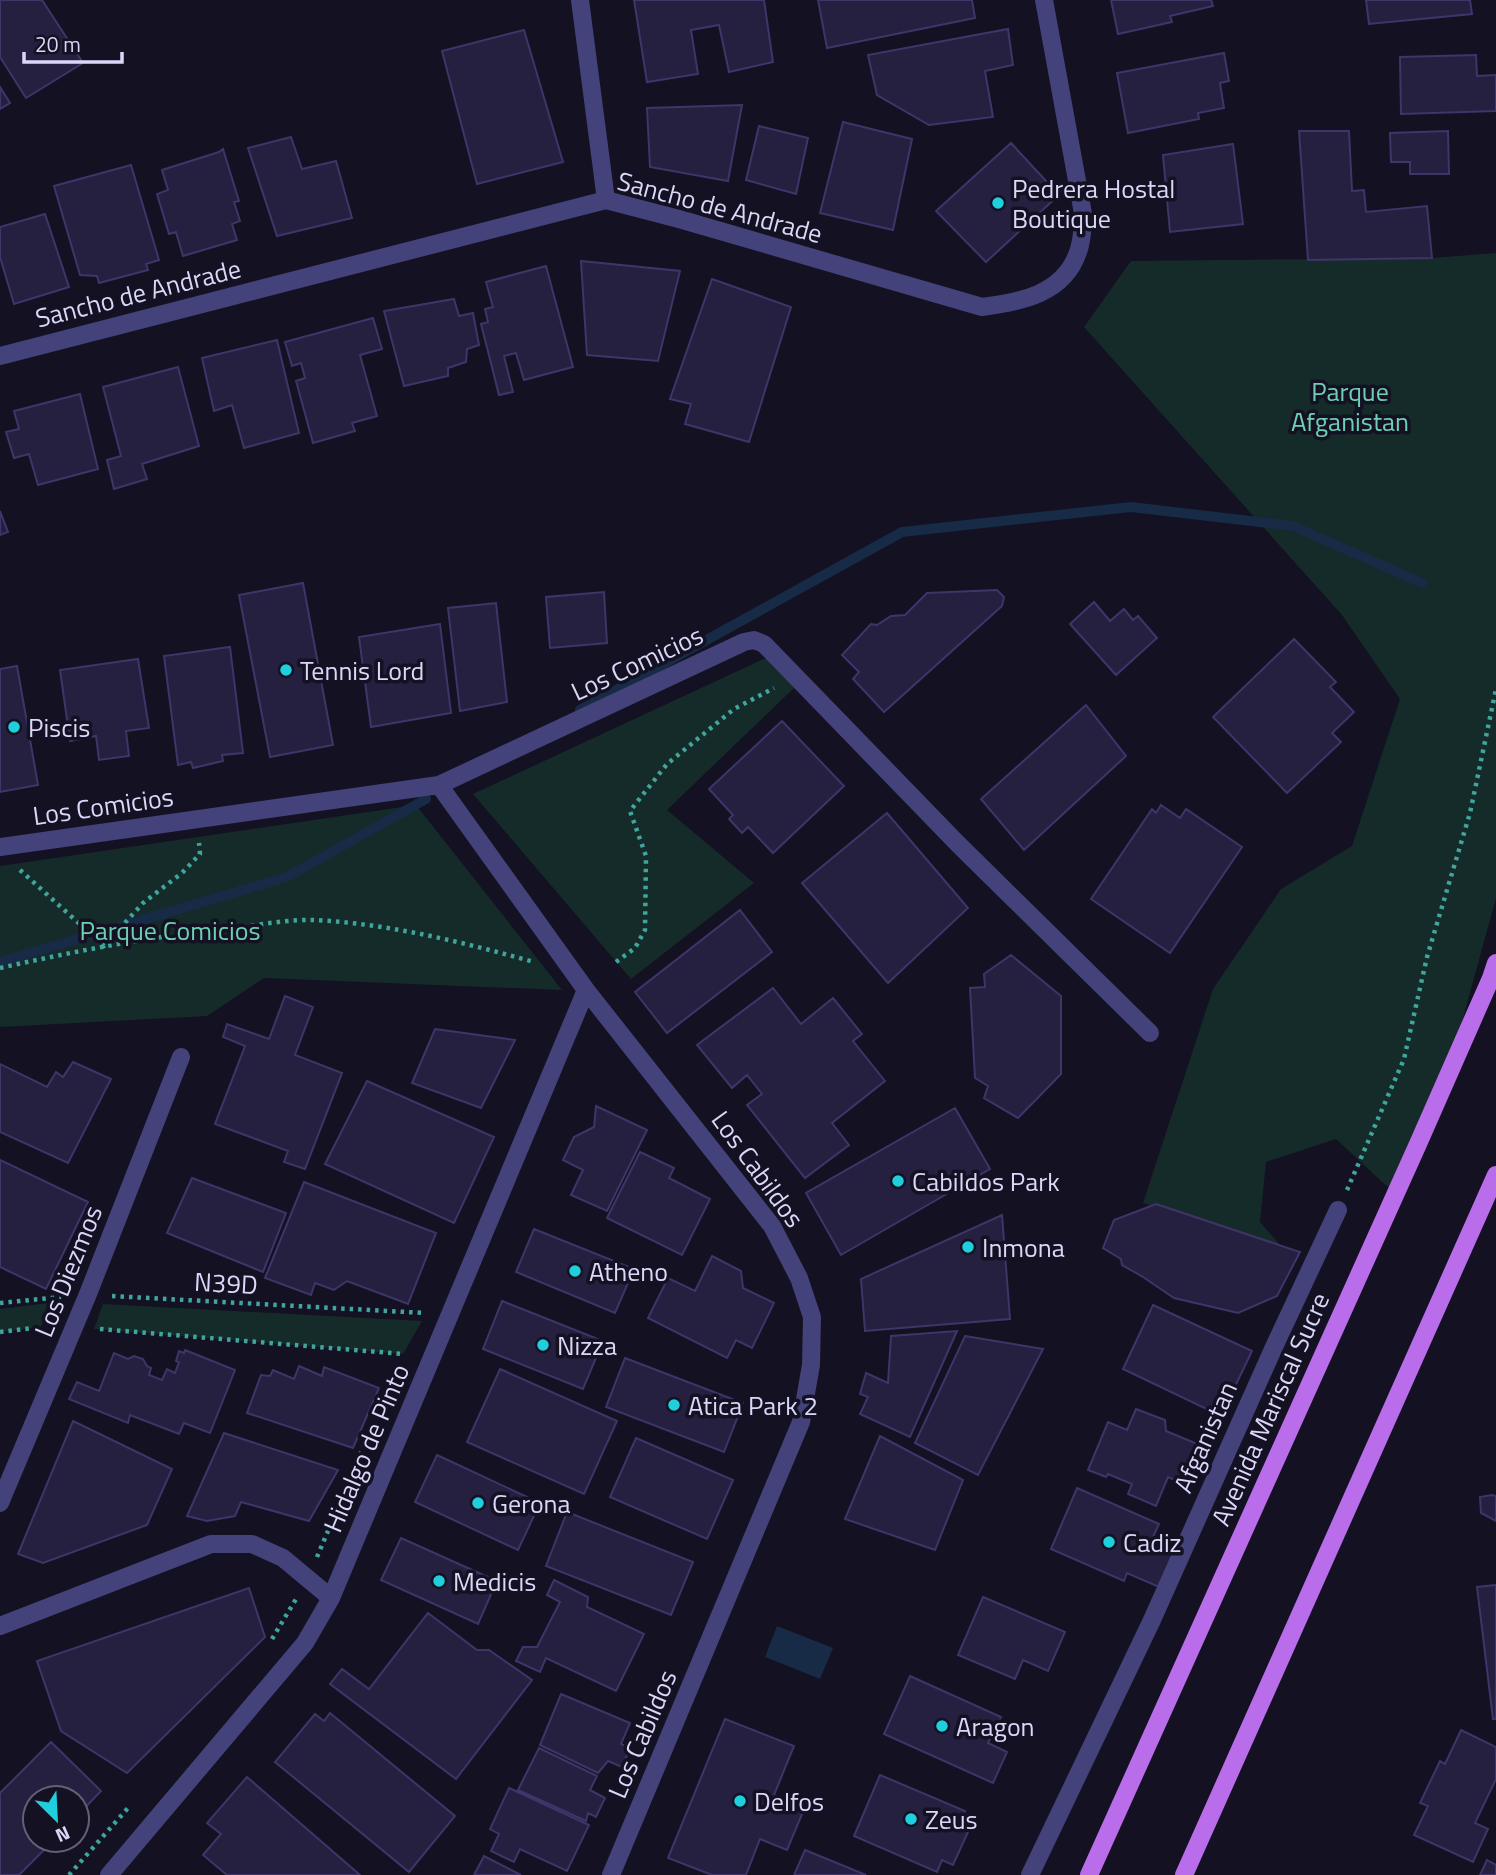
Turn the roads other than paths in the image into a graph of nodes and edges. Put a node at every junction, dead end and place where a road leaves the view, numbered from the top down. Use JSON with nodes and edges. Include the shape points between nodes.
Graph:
{"nodes":[{"id":1,"x":580,"y":0,"type":"edge"},
{"id":2,"x":1044,"y":0,"type":"edge"},
{"id":3,"x":606,"y":201,"type":"junction"},
{"id":4,"x":0,"y":356,"type":"edge"},
{"id":5,"x":439,"y":785,"type":"junction"},
{"id":6,"x":0,"y":847,"type":"edge"},
{"id":7,"x":1496,"y":963,"type":"edge"},
{"id":8,"x":586,"y":990,"type":"junction"},
{"id":9,"x":1150,"y":1032,"type":"dead end"},
{"id":10,"x":181,"y":1057,"type":"dead end"},
{"id":11,"x":1496,"y":1175,"type":"edge"},
{"id":12,"x":1338,"y":1210,"type":"road end"},
{"id":13,"x":0,"y":1503,"type":"edge"},
{"id":14,"x":331,"y":1598,"type":"junction"},
{"id":15,"x":0,"y":1626,"type":"edge"},
{"id":16,"x":108,"y":1875,"type":"edge"},
{"id":17,"x":611,"y":1875,"type":"edge"},
{"id":18,"x":1030,"y":1875,"type":"edge"},
{"id":19,"x":1089,"y":1875,"type":"edge"},
{"id":20,"x":1184,"y":1875,"type":"edge"}],
"edges":[{"from":1,"to":3,"type":"street"},
{"from":2,"to":3,"type":"street","name":"Sancho de Andrade","via":[[1084,219],[1079,250],[1065,277],[1034,296],[982,307]]},
{"from":3,"to":4,"type":"street","name":"Sancho de Andrade"},
{"from":5,"to":6,"type":"street","name":"Los Comicios"},
{"from":5,"to":8,"type":"street","name":"Los Cabildos"},
{"from":5,"to":9,"type":"street","name":"Los Comicios","via":[[754,640],[764,644],[958,844]]},
{"from":7,"to":19,"type":"main road","name":"Avenida Mariscal Sucre"},
{"from":8,"to":14,"type":"street","name":"Hidalgo de Pinto"},
{"from":8,"to":17,"type":"street","name":"Los Cabildos","via":[[772,1226],[799,1278],[812,1317],[811,1365],[801,1422]]},
{"from":10,"to":13,"type":"street","name":"Los Diezmos"},
{"from":11,"to":20,"type":"main road"},
{"from":12,"to":18,"type":"street","name":"Afganistan","via":[[1153,1620]]},
{"from":14,"to":15,"type":"street","via":[[283,1558],[252,1544],[211,1544]]},
{"from":14,"to":16,"type":"street","name":"Hidalgo de Pinto","via":[[305,1643]]}]}
